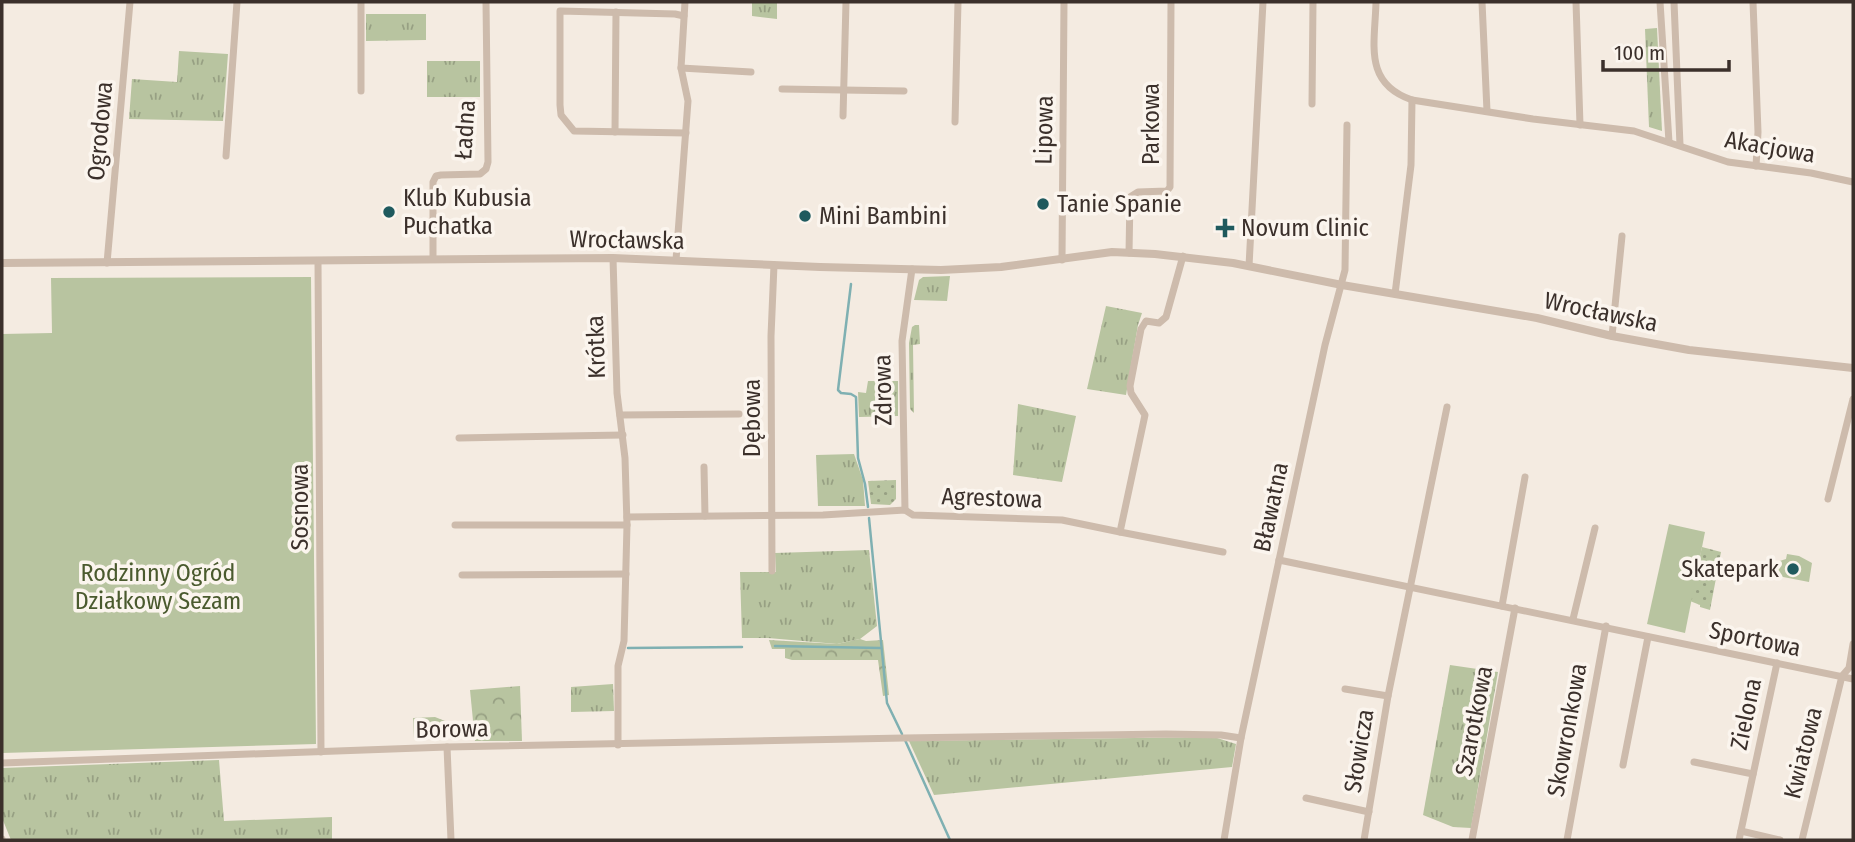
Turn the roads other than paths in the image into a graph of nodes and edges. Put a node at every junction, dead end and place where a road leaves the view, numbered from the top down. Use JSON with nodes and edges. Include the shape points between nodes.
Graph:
{"nodes":[{"id":1,"x":130,"y":2,"type":"edge"},
{"id":2,"x":237,"y":2,"type":"edge"},
{"id":3,"x":361,"y":2,"type":"edge"},
{"id":4,"x":486,"y":2,"type":"edge"},
{"id":5,"x":685,"y":2,"type":"edge"},
{"id":6,"x":846,"y":2,"type":"edge"},
{"id":7,"x":958,"y":2,"type":"edge"},
{"id":8,"x":1064,"y":2,"type":"edge"},
{"id":9,"x":1171,"y":2,"type":"edge"},
{"id":10,"x":1263,"y":2,"type":"edge"},
{"id":11,"x":1313,"y":2,"type":"edge"},
{"id":12,"x":1376,"y":2,"type":"edge"},
{"id":13,"x":1482,"y":2,"type":"edge"},
{"id":14,"x":1576,"y":2,"type":"edge"},
{"id":15,"x":1660,"y":2,"type":"edge"},
{"id":16,"x":1674,"y":2,"type":"edge"},
{"id":17,"x":1753,"y":2,"type":"edge"},
{"id":18,"x":616,"y":12,"type":"junction"},
{"id":19,"x":684,"y":16,"type":"junction"},
{"id":20,"x":681,"y":68,"type":"junction"},
{"id":21,"x":751,"y":72,"type":"dead end"},
{"id":22,"x":782,"y":89,"type":"dead end"},
{"id":23,"x":843,"y":89,"type":"junction"},
{"id":24,"x":361,"y":91,"type":"dead end"},
{"id":25,"x":904,"y":91,"type":"dead end"},
{"id":26,"x":1412,"y":100,"type":"junction"},
{"id":27,"x":1312,"y":104,"type":"dead end"},
{"id":28,"x":1487,"y":111,"type":"junction"},
{"id":29,"x":843,"y":116,"type":"dead end"},
{"id":30,"x":955,"y":122,"type":"dead end"},
{"id":31,"x":1347,"y":125,"type":"dead end"},
{"id":32,"x":1580,"y":125,"type":"junction"},
{"id":33,"x":615,"y":132,"type":"junction"},
{"id":34,"x":686,"y":133,"type":"junction"},
{"id":35,"x":1669,"y":142,"type":"junction"},
{"id":36,"x":1680,"y":145,"type":"junction"},
{"id":37,"x":226,"y":156,"type":"dead end"},
{"id":38,"x":1756,"y":166,"type":"junction"},
{"id":39,"x":1853,"y":182,"type":"edge"},
{"id":40,"x":1622,"y":236,"type":"dead end"},
{"id":41,"x":1129,"y":253,"type":"junction"},
{"id":42,"x":1183,"y":256,"type":"junction"},
{"id":43,"x":613,"y":258,"type":"junction"},
{"id":44,"x":433,"y":259,"type":"junction"},
{"id":45,"x":676,"y":260,"type":"junction"},
{"id":46,"x":1062,"y":260,"type":"junction"},
{"id":47,"x":318,"y":261,"type":"junction"},
{"id":48,"x":2,"y":263,"type":"edge"},
{"id":49,"x":107,"y":263,"type":"junction"},
{"id":50,"x":774,"y":265,"type":"junction"},
{"id":51,"x":1249,"y":265,"type":"junction"},
{"id":52,"x":912,"y":269,"type":"junction"},
{"id":53,"x":1342,"y":285,"type":"junction"},
{"id":54,"x":1395,"y":294,"type":"junction"},
{"id":55,"x":1612,"y":335,"type":"junction"},
{"id":56,"x":1853,"y":368,"type":"edge"},
{"id":57,"x":1853,"y":399,"type":"edge"},
{"id":58,"x":1447,"y":407,"type":"dead end"},
{"id":59,"x":739,"y":414,"type":"dead end"},
{"id":60,"x":620,"y":415,"type":"junction"},
{"id":61,"x":623,"y":435,"type":"junction"},
{"id":62,"x":459,"y":438,"type":"dead end"},
{"id":63,"x":704,"y":467,"type":"dead end"},
{"id":64,"x":1525,"y":477,"type":"dead end"},
{"id":65,"x":1828,"y":499,"type":"dead end"},
{"id":66,"x":905,"y":510,"type":"junction"},
{"id":67,"x":705,"y":516,"type":"junction"},
{"id":68,"x":772,"y":516,"type":"junction"},
{"id":69,"x":627,"y":521,"type":"junction"},
{"id":70,"x":455,"y":525,"type":"dead end"},
{"id":71,"x":1595,"y":528,"type":"dead end"},
{"id":72,"x":1121,"y":532,"type":"junction"},
{"id":73,"x":1223,"y":552,"type":"dead end"},
{"id":74,"x":1279,"y":560,"type":"junction"},
{"id":75,"x":772,"y":571,"type":"dead end"},
{"id":76,"x":626,"y":574,"type":"junction"},
{"id":77,"x":462,"y":575,"type":"dead end"},
{"id":78,"x":1409,"y":588,"type":"junction"},
{"id":79,"x":1502,"y":606,"type":"junction"},
{"id":80,"x":1515,"y":608,"type":"junction"},
{"id":81,"x":1573,"y":620,"type":"junction"},
{"id":82,"x":1606,"y":626,"type":"junction"},
{"id":83,"x":1648,"y":637,"type":"junction"},
{"id":84,"x":1853,"y":644,"type":"edge"},
{"id":85,"x":1777,"y":663,"type":"junction"},
{"id":86,"x":1842,"y":676,"type":"junction"},
{"id":87,"x":1853,"y":679,"type":"edge"},
{"id":88,"x":1345,"y":689,"type":"dead end"},
{"id":89,"x":1388,"y":696,"type":"junction"},
{"id":90,"x":1241,"y":738,"type":"junction"},
{"id":91,"x":618,"y":745,"type":"junction"},
{"id":92,"x":447,"y":747,"type":"junction"},
{"id":93,"x":321,"y":752,"type":"junction"},
{"id":94,"x":1694,"y":762,"type":"dead end"},
{"id":95,"x":2,"y":764,"type":"edge"},
{"id":96,"x":1623,"y":765,"type":"dead end"},
{"id":97,"x":1753,"y":774,"type":"junction"},
{"id":98,"x":1307,"y":798,"type":"dead end"},
{"id":99,"x":1369,"y":812,"type":"junction"},
{"id":100,"x":1741,"y":831,"type":"junction"},
{"id":101,"x":451,"y":840,"type":"edge"},
{"id":102,"x":1224,"y":840,"type":"edge"},
{"id":103,"x":1364,"y":840,"type":"edge"},
{"id":104,"x":1472,"y":840,"type":"edge"},
{"id":105,"x":1567,"y":840,"type":"edge"},
{"id":106,"x":1739,"y":840,"type":"edge"},
{"id":107,"x":1780,"y":840,"type":"edge"},
{"id":108,"x":1802,"y":840,"type":"edge"}],
"edges":[{"from":1,"to":49,"type":"street","name":"Ogrodowa"},
{"from":2,"to":37,"type":"street"},
{"from":3,"to":24,"type":"street"},
{"from":4,"to":44,"type":"street","name":"Ładna","via":[[488,162],[480,174],[436,176]]},
{"from":5,"to":19,"type":"street"},
{"from":6,"to":23,"type":"street"},
{"from":7,"to":30,"type":"street"},
{"from":8,"to":46,"type":"street","name":"Lipowa"},
{"from":9,"to":41,"type":"street","name":"Parkowa","via":[[1170,187],[1130,197]]},
{"from":10,"to":51,"type":"street"},
{"from":11,"to":27,"type":"street"},
{"from":12,"to":26,"type":"street","via":[[1377,73],[1389,90]]},
{"from":13,"to":28,"type":"street"},
{"from":14,"to":32,"type":"street"},
{"from":15,"to":35,"type":"street"},
{"from":16,"to":36,"type":"street"},
{"from":17,"to":38,"type":"street"},
{"from":18,"to":19,"type":"street"},
{"from":18,"to":33,"type":"street"},
{"from":18,"to":33,"type":"street","via":[[560,12],[561,115],[574,131]]},
{"from":19,"to":20,"type":"street"},
{"from":20,"to":21,"type":"street"},
{"from":20,"to":34,"type":"street","via":[[688,101]]},
{"from":22,"to":23,"type":"street"},
{"from":23,"to":25,"type":"street"},
{"from":23,"to":29,"type":"street"},
{"from":26,"to":28,"type":"street","name":"Akacjowa"},
{"from":26,"to":54,"type":"street","via":[[1411,165]]},
{"from":28,"to":32,"type":"street","name":"Akacjowa"},
{"from":31,"to":53,"type":"street"},
{"from":32,"to":35,"type":"street","name":"Akacjowa","via":[[1634,131]]},
{"from":33,"to":34,"type":"street"},
{"from":34,"to":45,"type":"street"},
{"from":35,"to":36,"type":"street","name":"Akacjowa"},
{"from":36,"to":38,"type":"street","name":"Akacjowa","via":[[1728,162]]},
{"from":38,"to":39,"type":"street","name":"Akacjowa"},
{"from":40,"to":55,"type":"street"},
{"from":41,"to":42,"type":"street","name":"Wrocławska"},
{"from":41,"to":46,"type":"street","name":"Wrocławska"},
{"from":42,"to":51,"type":"street","name":"Wrocławska"},
{"from":42,"to":72,"type":"street","via":[[1166,317],[1159,323],[1146,321],[1141,329],[1130,386],[1145,415]]},
{"from":43,"to":44,"type":"street","name":"Wrocławska"},
{"from":43,"to":45,"type":"street","name":"Wrocławska"},
{"from":43,"to":60,"type":"street","name":"Krótka"},
{"from":44,"to":47,"type":"street","name":"Wrocławska"},
{"from":45,"to":50,"type":"street","name":"Wrocławska"},
{"from":46,"to":52,"type":"street","name":"Wrocławska"},
{"from":47,"to":49,"type":"street","name":"Wrocławska"},
{"from":47,"to":93,"type":"street","name":"Sosnowa"},
{"from":48,"to":49,"type":"street","name":"Wrocławska"},
{"from":50,"to":52,"type":"street","name":"Wrocławska"},
{"from":50,"to":68,"type":"street","name":"Dębowa"},
{"from":51,"to":53,"type":"street","name":"Wrocławska"},
{"from":52,"to":66,"type":"street","name":"Zdrowa","via":[[902,341]]},
{"from":53,"to":54,"type":"street","name":"Wrocławska"},
{"from":53,"to":74,"type":"street","name":"Bławatna"},
{"from":54,"to":55,"type":"street","name":"Wrocławska"},
{"from":55,"to":56,"type":"street","name":"Wrocławska","via":[[1736,357]]},
{"from":57,"to":65,"type":"street"},
{"from":58,"to":78,"type":"street"},
{"from":59,"to":60,"type":"street"},
{"from":60,"to":61,"type":"street","name":"Krótka"},
{"from":61,"to":62,"type":"street"},
{"from":61,"to":69,"type":"street","name":"Krótka"},
{"from":63,"to":67,"type":"street"},
{"from":64,"to":79,"type":"street"},
{"from":66,"to":68,"type":"street","name":"Agrestowa"},
{"from":66,"to":72,"type":"street","name":"Agrestowa","via":[[913,515],[1062,520]]},
{"from":67,"to":68,"type":"street"},
{"from":67,"to":69,"type":"street"},
{"from":68,"to":75,"type":"street","name":"Dębowa"},
{"from":69,"to":70,"type":"street"},
{"from":69,"to":76,"type":"street","name":"Krótka"},
{"from":71,"to":81,"type":"street"},
{"from":72,"to":73,"type":"street","name":"Agrestowa"},
{"from":74,"to":78,"type":"street","name":"Sportowa"},
{"from":74,"to":90,"type":"street","name":"Bławatna"},
{"from":76,"to":77,"type":"street"},
{"from":76,"to":91,"type":"street","name":"Krótka","via":[[624,641],[618,666]]},
{"from":78,"to":79,"type":"street","name":"Sportowa"},
{"from":78,"to":89,"type":"street","name":"Słowicza"},
{"from":79,"to":80,"type":"street","name":"Sportowa"},
{"from":80,"to":81,"type":"street","name":"Sportowa"},
{"from":80,"to":104,"type":"street","name":"Szarotkowa"},
{"from":81,"to":82,"type":"street","name":"Sportowa"},
{"from":82,"to":83,"type":"street","name":"Sportowa"},
{"from":82,"to":105,"type":"street","name":"Skowronkowa"},
{"from":83,"to":85,"type":"street","name":"Sportowa"},
{"from":83,"to":96,"type":"street"},
{"from":84,"to":86,"type":"street","name":"Kwiatowa","via":[[1849,668]]},
{"from":85,"to":86,"type":"street","name":"Sportowa"},
{"from":85,"to":97,"type":"street","name":"Zielona"},
{"from":86,"to":87,"type":"street","name":"Sportowa"},
{"from":86,"to":108,"type":"street","name":"Kwiatowa"},
{"from":88,"to":89,"type":"street","name":"Słowicza"},
{"from":89,"to":99,"type":"street","name":"Słowicza"},
{"from":90,"to":91,"type":"street","name":"Borowa","via":[[1166,734]]},
{"from":90,"to":102,"type":"street","name":"Bławatna"},
{"from":91,"to":92,"type":"street","name":"Borowa"},
{"from":92,"to":93,"type":"street","name":"Borowa"},
{"from":92,"to":101,"type":"street"},
{"from":93,"to":95,"type":"street","name":"Borowa"},
{"from":94,"to":97,"type":"street","name":"Zielona"},
{"from":97,"to":100,"type":"street","name":"Zielona"},
{"from":98,"to":99,"type":"street","name":"Słowicza"},
{"from":99,"to":103,"type":"street","name":"Słowicza"},
{"from":100,"to":106,"type":"street","name":"Zielona"},
{"from":100,"to":107,"type":"street"}]}
